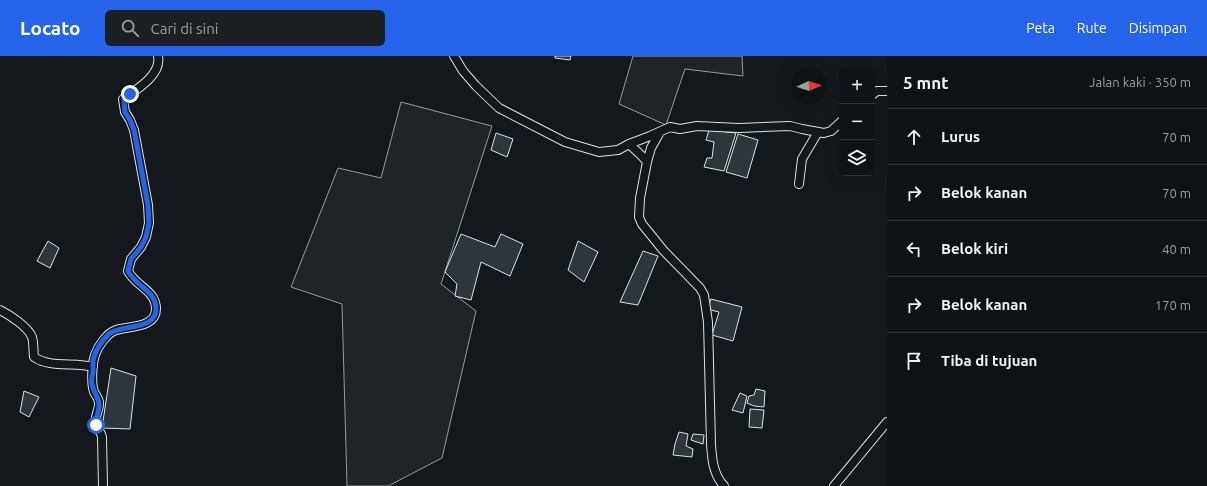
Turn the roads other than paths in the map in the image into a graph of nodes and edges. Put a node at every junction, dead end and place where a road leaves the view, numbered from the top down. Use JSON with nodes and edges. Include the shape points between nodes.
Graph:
{"nodes":[{"id":1,"x":158,"y":56,"type":"edge"},
{"id":2,"x":454,"y":56,"type":"edge"},
{"id":3,"x":887,"y":91,"type":"edge"},
{"id":4,"x":875,"y":93,"type":"edge"},
{"id":5,"x":839,"y":124,"type":"edge"},
{"id":6,"x":661,"y":131,"type":"junction"},
{"id":7,"x":818,"y":132,"type":"junction"},
{"id":8,"x":629,"y":144,"type":"junction"},
{"id":9,"x":647,"y":162,"type":"junction"},
{"id":10,"x":799,"y":184,"type":"dead end"},
{"id":11,"x":0,"y":310,"type":"edge"},
{"id":12,"x":93,"y":367,"type":"junction"},
{"id":13,"x":887,"y":422,"type":"edge"},
{"id":14,"x":103,"y":486,"type":"edge"},
{"id":15,"x":724,"y":486,"type":"edge"},
{"id":16,"x":834,"y":486,"type":"edge"}],
"edges":[{"from":1,"to":12,"type":"street","via":[[157,68],[137,91],[124,99],[123,105],[134,130],[149,223],[146,237],[131,259],[128,271],[131,278],[151,295],[155,302],[155,314],[150,321],[109,334],[95,353]]},
{"from":2,"to":8,"type":"street","via":[[463,71],[498,108],[542,132],[599,152],[618,150]]},
{"from":3,"to":4,"type":"street"},
{"from":5,"to":7,"type":"street","via":[[831,131]]},
{"from":6,"to":7,"type":"street","via":[[670,127],[680,129],[697,126],[790,126]]},
{"from":6,"to":8,"type":"street"},
{"from":6,"to":9,"type":"street","via":[[651,148]]},
{"from":7,"to":10,"type":"street","via":[[802,159]]},
{"from":8,"to":9,"type":"street"},
{"from":9,"to":15,"type":"street","via":[[639,208],[642,224],[704,295],[708,322],[710,444],[716,476]]},
{"from":11,"to":12,"type":"street","via":[[13,318],[32,337],[34,357],[37,359],[50,363]]},
{"from":12,"to":14,"type":"street","via":[[92,384],[100,407],[96,425],[102,437]]},
{"from":13,"to":16,"type":"street"}]}
